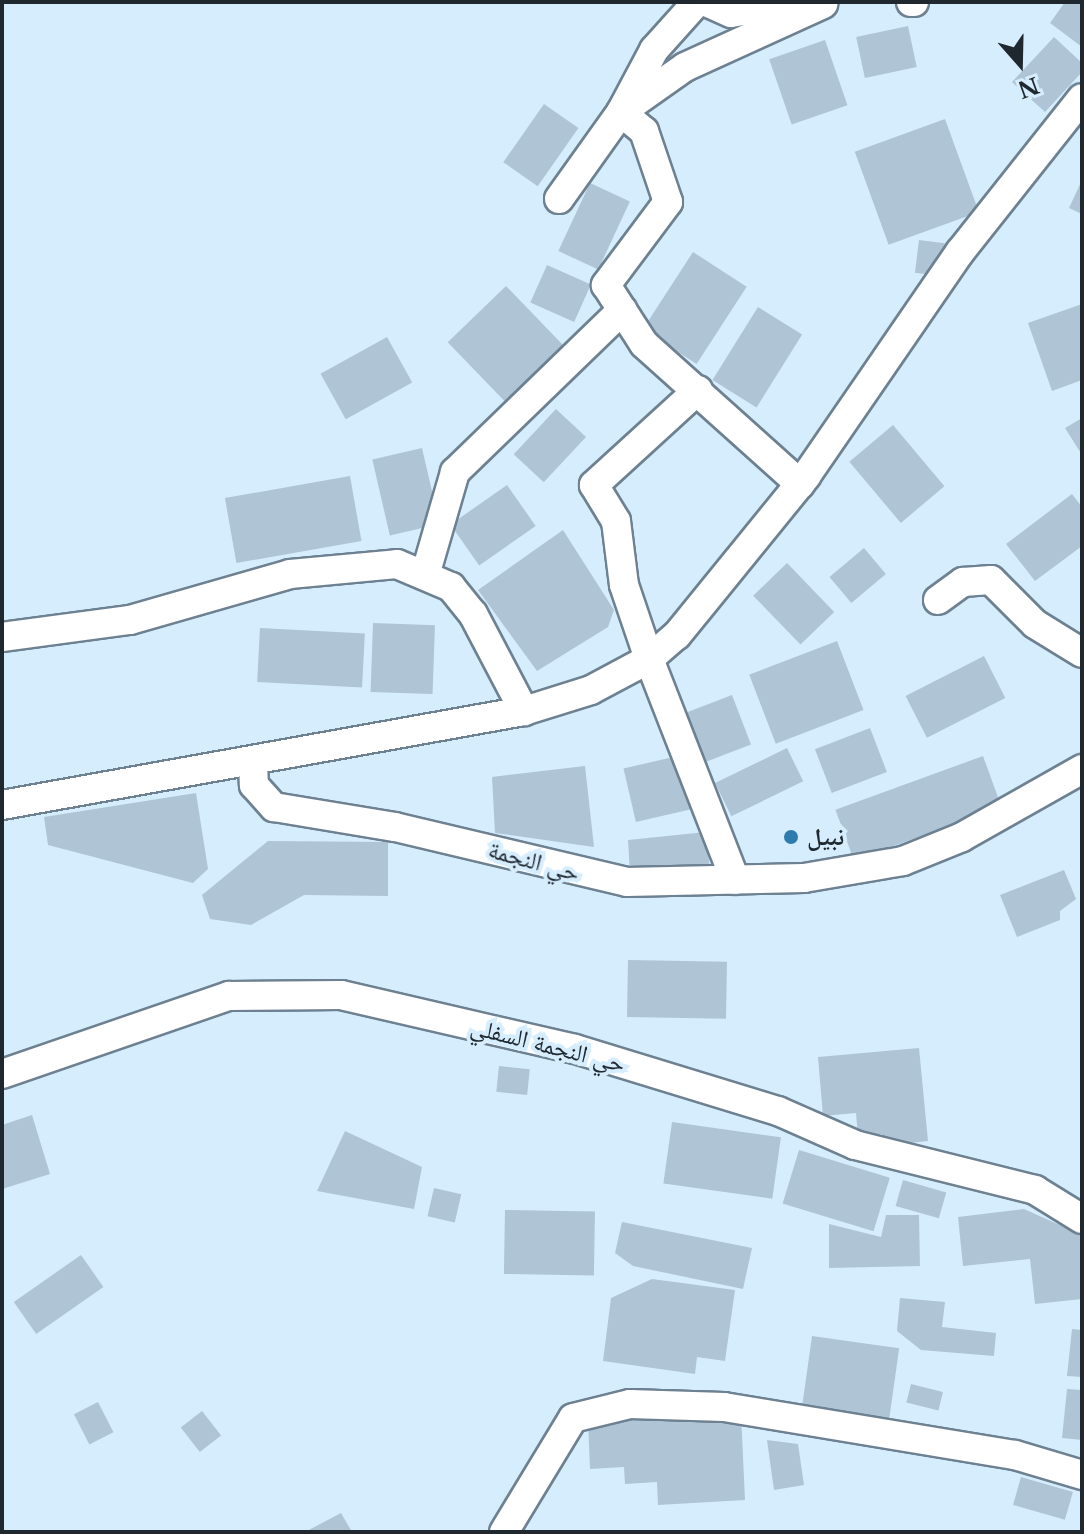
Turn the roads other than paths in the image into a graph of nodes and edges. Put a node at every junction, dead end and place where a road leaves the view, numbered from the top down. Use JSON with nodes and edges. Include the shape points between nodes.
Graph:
{"nodes":[{"id":1,"x":697,"y":2,"type":"edge"},
{"id":2,"x":706,"y":2,"type":"edge"},
{"id":3,"x":828,"y":3,"type":"edge"},
{"id":4,"x":1082,"y":98,"type":"edge"},
{"id":5,"x":621,"y":112,"type":"junction"},
{"id":6,"x":559,"y":199,"type":"dead end"},
{"id":7,"x":622,"y":310,"type":"junction"},
{"id":8,"x":698,"y":390,"type":"junction"},
{"id":9,"x":800,"y":484,"type":"junction"},
{"id":10,"x":426,"y":572,"type":"junction"},
{"id":11,"x":938,"y":600,"type":"dead end"},
{"id":12,"x":2,"y":637,"type":"edge"},
{"id":13,"x":1082,"y":653,"type":"edge"},
{"id":14,"x":649,"y":659,"type":"junction"},
{"id":15,"x":524,"y":711,"type":"junction"},
{"id":16,"x":253,"y":761,"type":"junction"},
{"id":17,"x":1082,"y":769,"type":"edge"},
{"id":18,"x":2,"y":805,"type":"edge"},
{"id":19,"x":735,"y":880,"type":"junction"},
{"id":20,"x":2,"y":1074,"type":"edge"},
{"id":21,"x":1082,"y":1219,"type":"edge"},
{"id":22,"x":1082,"y":1475,"type":"edge"},
{"id":23,"x":504,"y":1532,"type":"edge"}],
"edges":[{"from":1,"to":5,"type":"street","via":[[654,50]]},
{"from":2,"to":3,"type":"street","via":[[731,13]]},
{"from":3,"to":5,"type":"street","via":[[685,67]]},
{"from":4,"to":9,"type":"street","via":[[960,252]]},
{"from":5,"to":6,"type":"street"},
{"from":5,"to":7,"type":"street","via":[[644,131],[668,202],[606,285]]},
{"from":7,"to":8,"type":"street","via":[[644,344]]},
{"from":7,"to":10,"type":"street","via":[[455,472]]},
{"from":8,"to":9,"type":"street"},
{"from":8,"to":14,"type":"street","via":[[594,485],[616,521],[624,585]]},
{"from":9,"to":14,"type":"street","via":[[677,635]]},
{"from":10,"to":12,"type":"street","via":[[364,565],[290,574],[130,620]]},
{"from":10,"to":15,"type":"street","via":[[451,587],[473,614]]},
{"from":11,"to":13,"type":"street","via":[[963,582],[991,580],[1035,624]]},
{"from":14,"to":15,"type":"street","via":[[591,690]]},
{"from":14,"to":19,"type":"street"},
{"from":15,"to":16,"type":"street"},
{"from":16,"to":18,"type":"street"},
{"from":16,"to":19,"type":"street","name":"حي النجمة","via":[[254,785],[262,798],[290,812],[395,827],[611,879]]},
{"from":17,"to":19,"type":"street","name":"حي النجمة","via":[[962,837],[903,861],[804,878]]},
{"from":20,"to":21,"type":"street","name":"حي النجمة السفلي","via":[[229,996],[341,995],[633,1067],[778,1111],[855,1145],[1035,1190]]},
{"from":22,"to":23,"type":"street","via":[[1015,1455],[724,1407],[630,1404],[573,1418]]}]}
